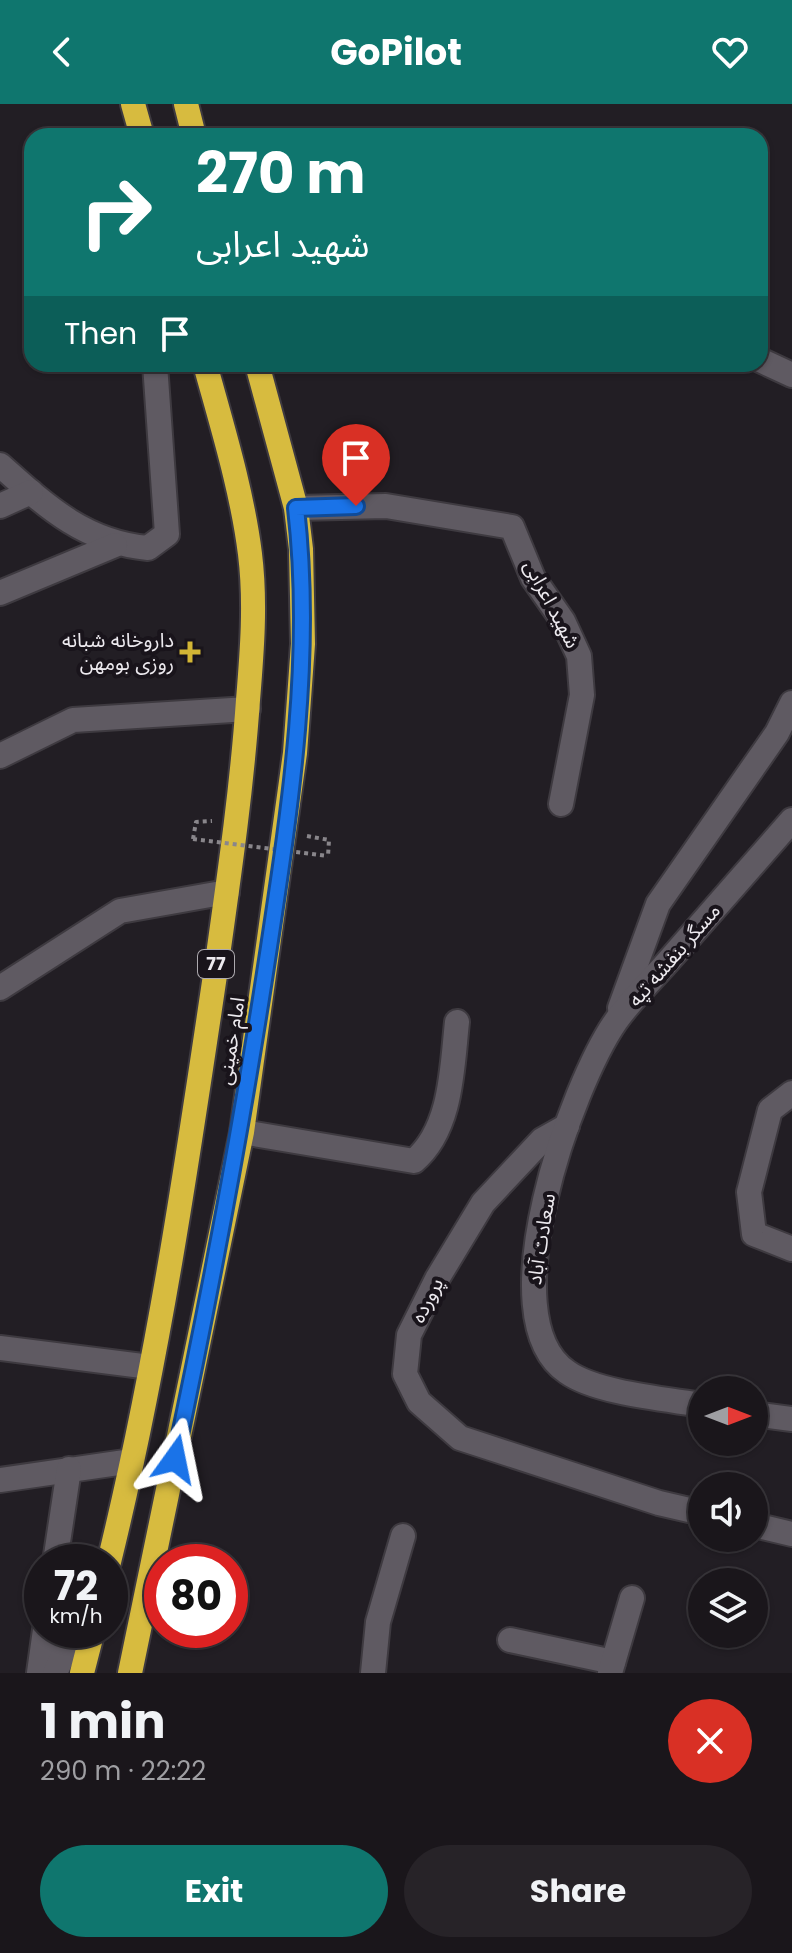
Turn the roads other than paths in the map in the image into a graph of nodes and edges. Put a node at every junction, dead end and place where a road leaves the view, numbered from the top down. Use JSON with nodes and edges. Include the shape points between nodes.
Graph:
{"nodes":[{"id":1,"x":133,"y":104,"type":"edge"},
{"id":2,"x":186,"y":104,"type":"edge"},
{"id":3,"x":140,"y":128,"type":"edge"},
{"id":4,"x":192,"y":128,"type":"edge"},
{"id":5,"x":768,"y":364,"type":"edge"},
{"id":6,"x":156,"y":372,"type":"edge"},
{"id":7,"x":207,"y":372,"type":"edge"},
{"id":8,"x":259,"y":372,"type":"edge"},
{"id":9,"x":792,"y":375,"type":"edge"},
{"id":10,"x":0,"y":465,"type":"edge"},
{"id":11,"x":31,"y":492,"type":"junction"},
{"id":12,"x":0,"y":506,"type":"edge"},
{"id":13,"x":296,"y":508,"type":"junction"},
{"id":14,"x":115,"y":545,"type":"junction"},
{"id":15,"x":0,"y":593,"type":"edge"},
{"id":16,"x":792,"y":703,"type":"edge"},
{"id":17,"x":248,"y":709,"type":"junction"},
{"id":18,"x":0,"y":756,"type":"edge"},
{"id":19,"x":561,"y":804,"type":"dead end"},
{"id":20,"x":792,"y":820,"type":"edge"},
{"id":21,"x":227,"y":892,"type":"junction"},
{"id":22,"x":0,"y":988,"type":"edge"},
{"id":23,"x":457,"y":1022,"type":"dead end"},
{"id":24,"x":615,"y":1022,"type":"junction"},
{"id":25,"x":792,"y":1093,"type":"edge"},
{"id":26,"x":570,"y":1114,"type":"junction"},
{"id":27,"x":242,"y":1132,"type":"junction"},
{"id":28,"x":792,"y":1249,"type":"edge"},
{"id":29,"x":0,"y":1348,"type":"edge"},
{"id":30,"x":150,"y":1367,"type":"junction"},
{"id":31,"x":688,"y":1403,"type":"edge"},
{"id":32,"x":768,"y":1416,"type":"edge"},
{"id":33,"x":792,"y":1419,"type":"edge"},
{"id":34,"x":132,"y":1461,"type":"junction"},
{"id":35,"x":69,"y":1469,"type":"junction"},
{"id":36,"x":0,"y":1480,"type":"edge"},
{"id":37,"x":688,"y":1510,"type":"edge"},
{"id":38,"x":768,"y":1528,"type":"edge"},
{"id":39,"x":792,"y":1534,"type":"edge"},
{"id":40,"x":403,"y":1536,"type":"dead end"},
{"id":41,"x":58,"y":1544,"type":"edge"},
{"id":42,"x":112,"y":1544,"type":"edge"},
{"id":43,"x":632,"y":1598,"type":"dead end"},
{"id":44,"x":139,"y":1638,"type":"junction"},
{"id":45,"x":510,"y":1640,"type":"dead end"},
{"id":46,"x":42,"y":1648,"type":"edge"},
{"id":47,"x":67,"y":1648,"type":"edge"},
{"id":48,"x":88,"y":1648,"type":"edge"},
{"id":49,"x":611,"y":1668,"type":"edge"},
{"id":50,"x":39,"y":1673,"type":"edge"},
{"id":51,"x":55,"y":1673,"type":"edge"},
{"id":52,"x":82,"y":1673,"type":"edge"},
{"id":53,"x":130,"y":1673,"type":"edge"},
{"id":54,"x":144,"y":1673,"type":"edge"},
{"id":55,"x":373,"y":1673,"type":"edge"}],
"edges":[{"from":1,"to":3,"type":"highway"},
{"from":2,"to":4,"type":"highway"},
{"from":5,"to":9,"type":"street"},
{"from":6,"to":14,"type":"street","via":[[167,534],[148,548]]},
{"from":7,"to":17,"type":"highway","name":"امام خمینی","number":"77","via":[[250,555],[253,643]]},
{"from":8,"to":13,"type":"highway","name":"امام خمینی"},
{"from":10,"to":11,"type":"street"},
{"from":11,"to":12,"type":"street"},
{"from":11,"to":14,"type":"street","via":[[54,513]]},
{"from":13,"to":19,"type":"street","name":"شهید اعرابی","via":[[386,506],[512,527],[533,578],[579,656],[582,695]]},
{"from":13,"to":27,"type":"highway","name":"امام خمینی","via":[[303,644],[295,753]]},
{"from":14,"to":15,"type":"street"},
{"from":16,"to":24,"type":"street","via":[[777,733],[658,904]]},
{"from":17,"to":18,"type":"street","via":[[73,720]]},
{"from":17,"to":21,"type":"highway","name":"امام خمینی","number":"77"},
{"from":20,"to":24,"type":"street","name":"مسگر بنفشه تپه"},
{"from":21,"to":22,"type":"street","via":[[120,911]]},
{"from":21,"to":30,"type":"highway","name":"امام خمینی","number":"77"},
{"from":23,"to":27,"type":"street","via":[[447,1100],[427,1150],[414,1161]]},
{"from":24,"to":26,"type":"street","name":"مسگر بنفشه تپه"},
{"from":25,"to":28,"type":"street","via":[[770,1110],[749,1192],[754,1234]]},
{"from":26,"to":31,"type":"street","name":"سعادت آباد","via":[[546,1193],[531,1291],[539,1336],[566,1372],[617,1390]]},
{"from":26,"to":37,"type":"street","name":"پرورده","via":[[483,1203],[409,1335],[405,1374],[419,1402],[460,1438]]},
{"from":27,"to":44,"type":"highway","name":"امام خمینی"},
{"from":29,"to":30,"type":"street"},
{"from":30,"to":34,"type":"highway","name":"امام خمینی","number":"77"},
{"from":32,"to":33,"type":"street"},
{"from":34,"to":35,"type":"street"},
{"from":34,"to":42,"type":"highway","name":"امام خمینی","number":"77"},
{"from":35,"to":36,"type":"street"},
{"from":35,"to":41,"type":"street"},
{"from":38,"to":39,"type":"street"},
{"from":40,"to":55,"type":"street","via":[[378,1622]]},
{"from":43,"to":49,"type":"street"},
{"from":44,"to":53,"type":"highway","name":"امام خمینی"},
{"from":44,"to":54,"type":"street"},
{"from":45,"to":49,"type":"street"},
{"from":46,"to":50,"type":"street"},
{"from":47,"to":51,"type":"street"},
{"from":48,"to":52,"type":"highway"}]}
